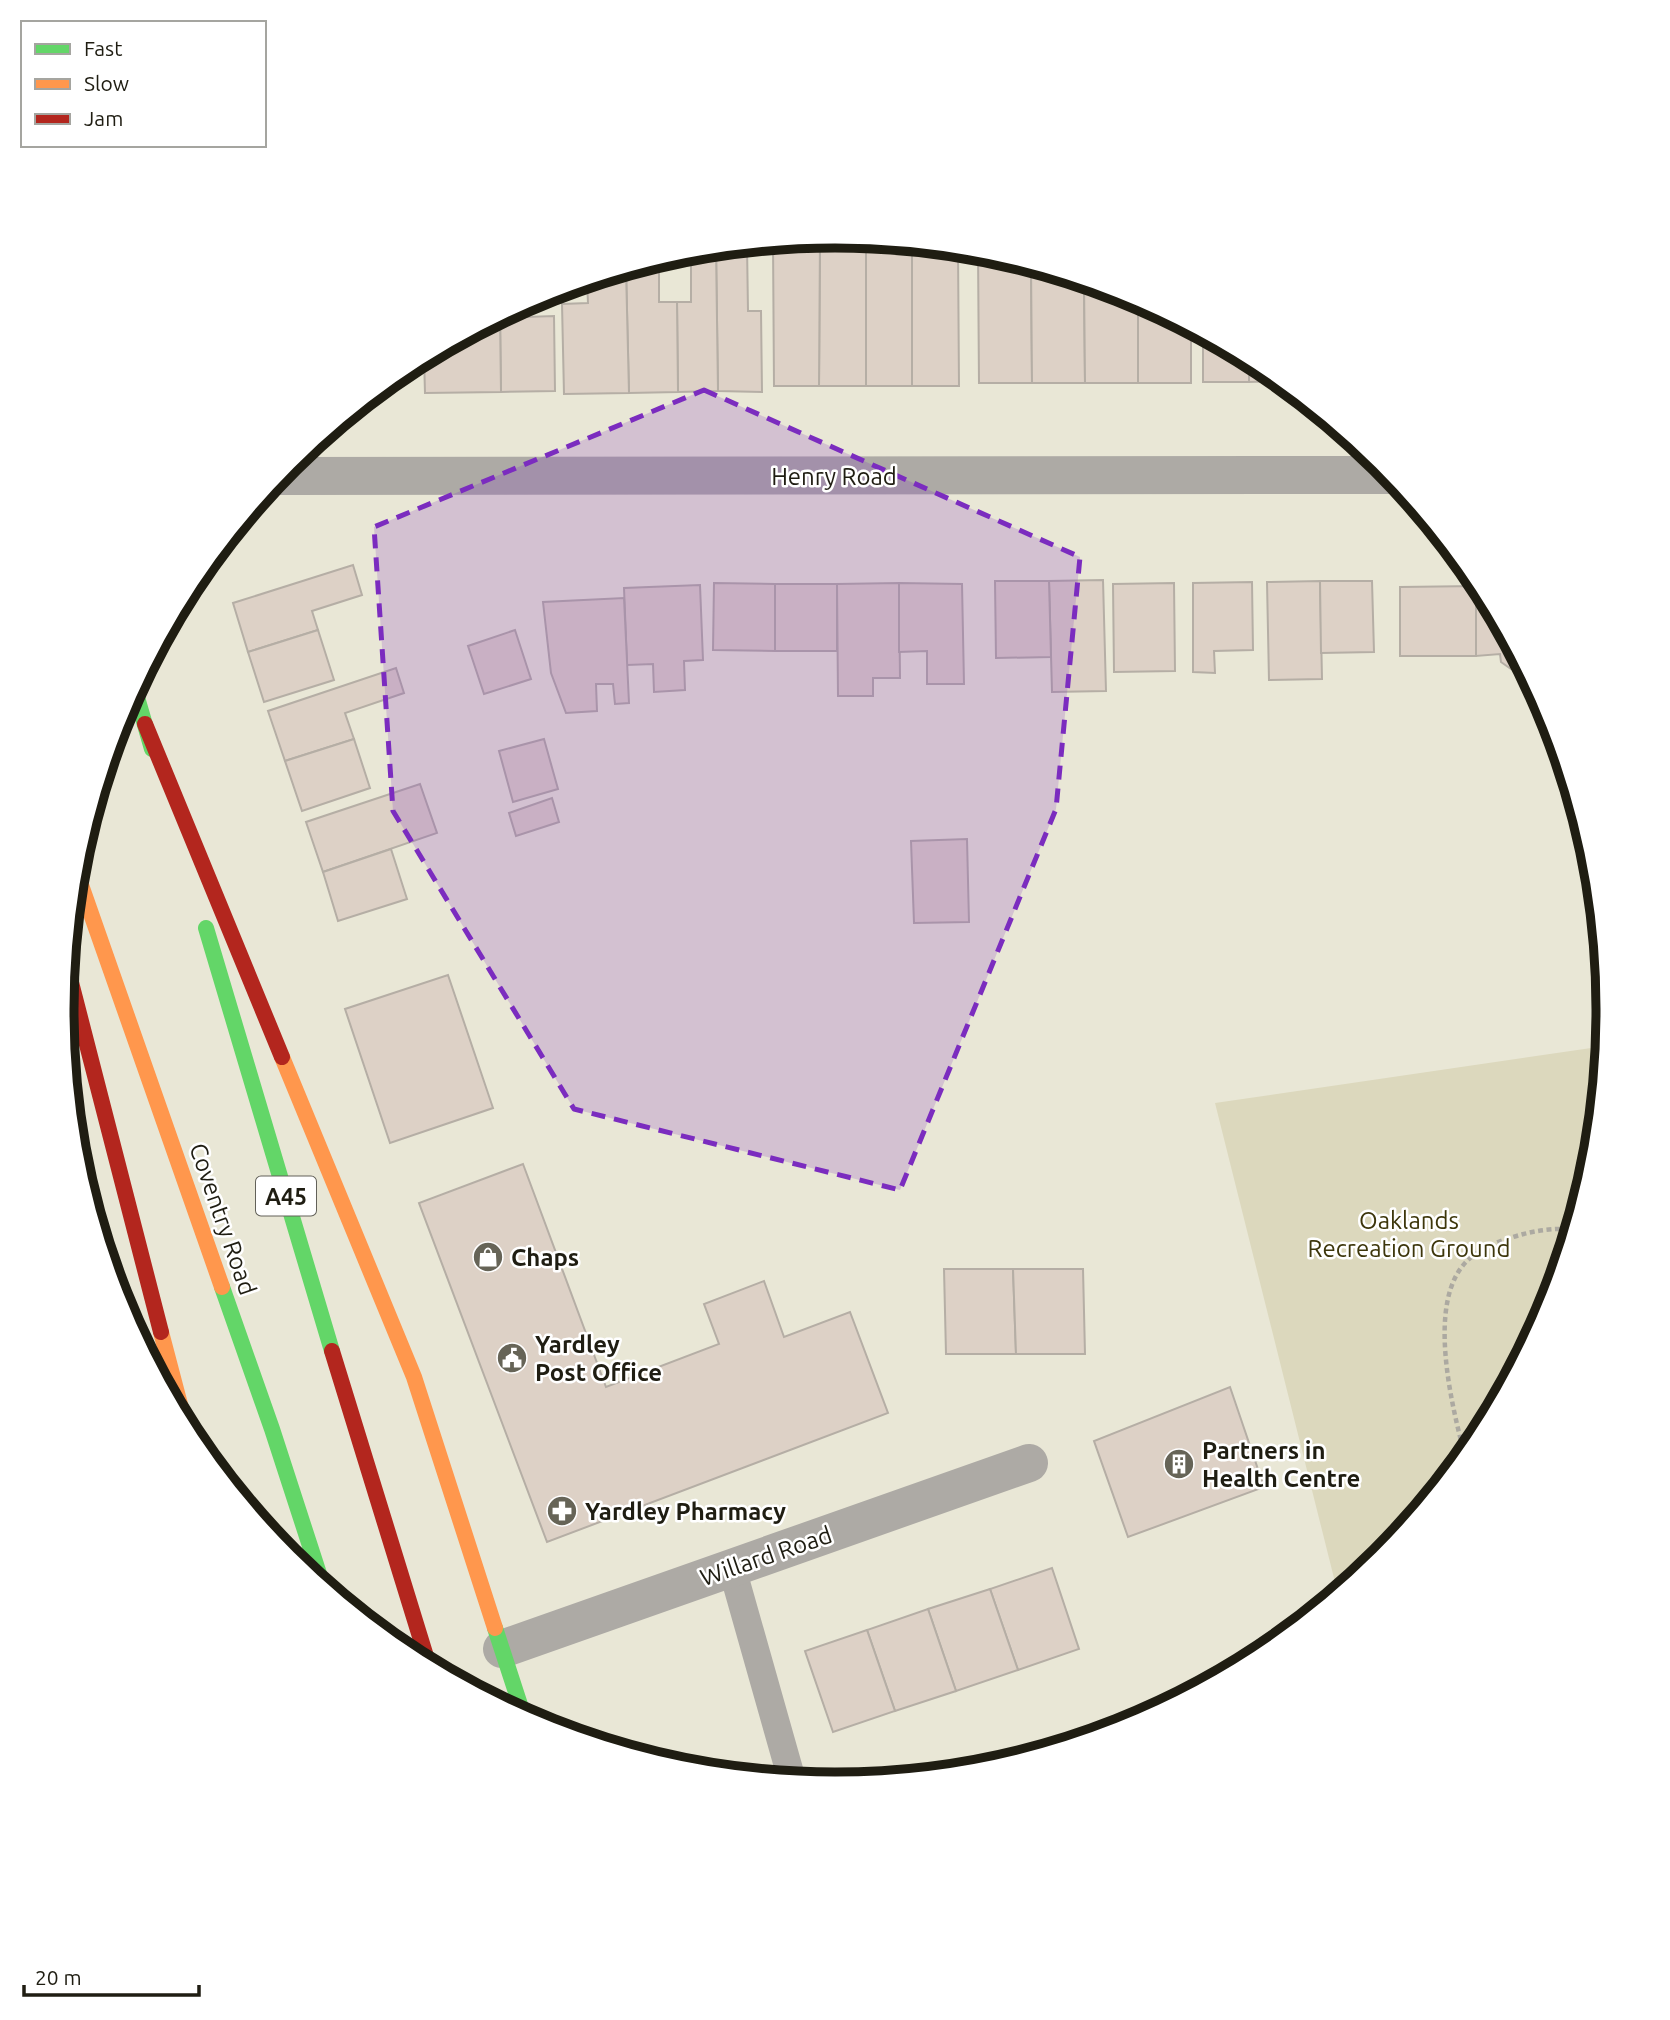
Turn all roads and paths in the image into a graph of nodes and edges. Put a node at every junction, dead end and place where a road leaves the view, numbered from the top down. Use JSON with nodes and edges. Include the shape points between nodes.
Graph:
{"nodes":[{"id":1,"x":1376,"y":475,"type":"edge"},
{"id":2,"x":292,"y":477,"type":"edge"},
{"id":3,"x":139,"y":702,"type":"edge"},
{"id":4,"x":145,"y":724,"type":"junction"},
{"id":5,"x":188,"y":869,"type":"dead end"},
{"id":6,"x":83,"y":891,"type":"edge"},
{"id":7,"x":200,"y":909,"type":"dead end"},
{"id":8,"x":74,"y":995,"type":"edge"},
{"id":9,"x":1564,"y":1228,"type":"edge"},
{"id":10,"x":177,"y":1393,"type":"edge"},
{"id":11,"x":1462,"y":1442,"type":"edge"},
{"id":12,"x":1029,"y":1463,"type":"dead end"},
{"id":13,"x":317,"y":1567,"type":"edge"},
{"id":14,"x":732,"y":1568,"type":"junction"},
{"id":15,"x":502,"y":1649,"type":"junction"},
{"id":16,"x":424,"y":1651,"type":"edge"},
{"id":17,"x":519,"y":1703,"type":"edge"},
{"id":18,"x":789,"y":1770,"type":"edge"}],
"edges":[{"from":1,"to":2,"type":"street","name":"Henry Road"},
{"from":3,"to":4,"type":"highway"},
{"from":4,"to":5,"type":"highway"},
{"from":4,"to":15,"type":"highway","via":[[414,1377]]},
{"from":6,"to":13,"type":"highway","name":"Coventry Road"},
{"from":7,"to":16,"type":"highway","number":"A45"},
{"from":8,"to":10,"type":"highway"},
{"from":9,"to":11,"type":"path","via":[[1528,1232],[1489,1245],[1466,1262],[1453,1282],[1446,1304],[1445,1343]]},
{"from":12,"to":14,"type":"street","name":"Willard Road"},
{"from":14,"to":15,"type":"street","name":"Willard Road"},
{"from":14,"to":18,"type":"lane"},
{"from":15,"to":17,"type":"highway"}]}
